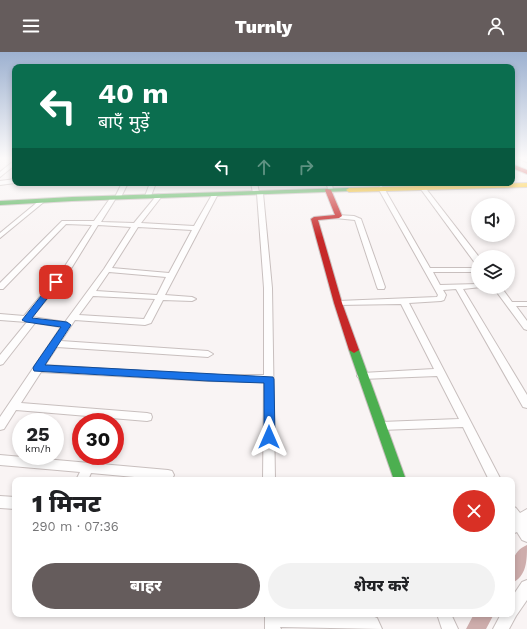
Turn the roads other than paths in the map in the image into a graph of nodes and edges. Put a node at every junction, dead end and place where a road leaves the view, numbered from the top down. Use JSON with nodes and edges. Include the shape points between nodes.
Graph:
{"nodes":[{"id":1,"x":515,"y":185,"type":"edge"},
{"id":2,"x":527,"y":185,"type":"edge"},
{"id":3,"x":123,"y":186,"type":"edge"},
{"id":4,"x":152,"y":186,"type":"edge"},
{"id":5,"x":255,"y":186,"type":"edge"},
{"id":6,"x":474,"y":186,"type":"edge"},
{"id":7,"x":422,"y":187,"type":"junction"},
{"id":8,"x":329,"y":188,"type":"edge"},
{"id":9,"x":381,"y":188,"type":"junction"},
{"id":10,"x":258,"y":193,"type":"junction"},
{"id":11,"x":215,"y":194,"type":"junction"},
{"id":12,"x":148,"y":196,"type":"junction"},
{"id":13,"x":159,"y":196,"type":"junction"},
{"id":14,"x":115,"y":198,"type":"junction"},
{"id":15,"x":42,"y":201,"type":"junction"},
{"id":16,"x":0,"y":203,"type":"edge"},
{"id":17,"x":337,"y":217,"type":"junction"},
{"id":18,"x":95,"y":224,"type":"junction"},
{"id":19,"x":136,"y":225,"type":"junction"},
{"id":20,"x":198,"y":228,"type":"junction"},
{"id":21,"x":0,"y":236,"type":"edge"},
{"id":22,"x":471,"y":252,"type":"edge"},
{"id":23,"x":107,"y":270,"type":"junction"},
{"id":24,"x":428,"y":270,"type":"junction"},
{"id":25,"x":471,"y":270,"type":"edge"},
{"id":26,"x":171,"y":275,"type":"junction"},
{"id":27,"x":471,"y":286,"type":"edge"},
{"id":28,"x":0,"y":287,"type":"edge"},
{"id":29,"x":381,"y":287,"type":"dead end"},
{"id":30,"x":458,"y":287,"type":"junction"},
{"id":31,"x":437,"y":288,"type":"junction"},
{"id":32,"x":90,"y":293,"type":"junction"},
{"id":33,"x":502,"y":294,"type":"edge"},
{"id":34,"x":160,"y":298,"type":"junction"},
{"id":35,"x":192,"y":299,"type":"dead end"},
{"id":36,"x":404,"y":301,"type":"junction"},
{"id":37,"x":338,"y":303,"type":"junction"},
{"id":38,"x":510,"y":304,"type":"junction"},
{"id":39,"x":527,"y":304,"type":"edge"},
{"id":40,"x":0,"y":317,"type":"edge"},
{"id":41,"x":73,"y":317,"type":"junction"},
{"id":42,"x":29,"y":320,"type":"junction"},
{"id":43,"x":67,"y":325,"type":"junction"},
{"id":44,"x":527,"y":327,"type":"edge"},
{"id":45,"x":54,"y":344,"type":"junction"},
{"id":46,"x":208,"y":354,"type":"dead end"},
{"id":47,"x":0,"y":362,"type":"edge"},
{"id":48,"x":38,"y":368,"type":"junction"},
{"id":49,"x":440,"y":372,"type":"junction"},
{"id":50,"x":362,"y":376,"type":"junction"},
{"id":51,"x":269,"y":379,"type":"junction"},
{"id":52,"x":527,"y":404,"type":"edge"},
{"id":53,"x":13,"y":406,"type":"junction"},
{"id":54,"x":147,"y":417,"type":"dead end"},
{"id":55,"x":466,"y":423,"type":"junction"},
{"id":56,"x":0,"y":426,"type":"edge"},
{"id":57,"x":381,"y":426,"type":"junction"},
{"id":58,"x":0,"y":460,"type":"edge"},
{"id":59,"x":88,"y":468,"type":"junction"},
{"id":60,"x":168,"y":475,"type":"dead end"},
{"id":61,"x":84,"y":477,"type":"edge"},
{"id":62,"x":269,"y":477,"type":"edge"},
{"id":63,"x":399,"y":477,"type":"edge"},
{"id":64,"x":493,"y":477,"type":"edge"},
{"id":65,"x":0,"y":502,"type":"edge"},
{"id":66,"x":12,"y":504,"type":"edge"},
{"id":67,"x":517,"y":519,"type":"edge"},
{"id":68,"x":527,"y":536,"type":"edge"},
{"id":69,"x":527,"y":587,"type":"edge"},
{"id":70,"x":515,"y":605,"type":"edge"},
{"id":71,"x":508,"y":617,"type":"edge"},
{"id":72,"x":273,"y":621,"type":"edge"},
{"id":73,"x":374,"y":629,"type":"edge"},
{"id":74,"x":502,"y":629,"type":"edge"}],
"edges":[{"from":1,"to":2,"type":"main road"},
{"from":3,"to":14,"type":"street"},
{"from":4,"to":12,"type":"street"},
{"from":5,"to":10,"type":"street"},
{"from":6,"to":7,"type":"main road"},
{"from":7,"to":9,"type":"main road"},
{"from":7,"to":22,"type":"street"},
{"from":8,"to":9,"type":"main road"},
{"from":8,"to":10,"type":"main road"},
{"from":8,"to":17,"type":"main road","via":[[338,213]]},
{"from":9,"to":24,"type":"street"},
{"from":10,"to":11,"type":"main road"},
{"from":10,"to":51,"type":"street","via":[[268,288]]},
{"from":11,"to":13,"type":"main road"},
{"from":11,"to":20,"type":"street"},
{"from":12,"to":13,"type":"main road"},
{"from":12,"to":14,"type":"main road"},
{"from":13,"to":19,"type":"street"},
{"from":14,"to":15,"type":"main road"},
{"from":14,"to":18,"type":"street"},
{"from":15,"to":16,"type":"main road"},
{"from":15,"to":21,"type":"street"},
{"from":17,"to":29,"type":"street","via":[[358,219]]},
{"from":17,"to":37,"type":"main road","via":[[314,219]]},
{"from":18,"to":19,"type":"street"},
{"from":18,"to":28,"type":"street","via":[[63,222]]},
{"from":18,"to":42,"type":"street","via":[[66,270]]},
{"from":19,"to":20,"type":"street"},
{"from":19,"to":23,"type":"street"},
{"from":20,"to":26,"type":"street"},
{"from":23,"to":26,"type":"street"},
{"from":23,"to":32,"type":"street"},
{"from":24,"to":25,"type":"street"},
{"from":24,"to":31,"type":"street"},
{"from":26,"to":34,"type":"street"},
{"from":27,"to":30,"type":"street"},
{"from":30,"to":31,"type":"street"},
{"from":30,"to":52,"type":"street"},
{"from":31,"to":36,"type":"street","via":[[442,295],[441,298]]},
{"from":32,"to":34,"type":"street"},
{"from":32,"to":41,"type":"street"},
{"from":33,"to":38,"type":"street"},
{"from":34,"to":35,"type":"street"},
{"from":34,"to":41,"type":"street","via":[[146,322]]},
{"from":36,"to":37,"type":"street"},
{"from":36,"to":49,"type":"street"},
{"from":37,"to":50,"type":"main road"},
{"from":38,"to":39,"type":"street"},
{"from":38,"to":44,"type":"street"},
{"from":40,"to":42,"type":"street"},
{"from":41,"to":43,"type":"street"},
{"from":42,"to":43,"type":"street"},
{"from":42,"to":47,"type":"street"},
{"from":43,"to":45,"type":"street"},
{"from":45,"to":46,"type":"street"},
{"from":45,"to":48,"type":"street"},
{"from":48,"to":51,"type":"street"},
{"from":48,"to":53,"type":"street"},
{"from":49,"to":50,"type":"street"},
{"from":49,"to":55,"type":"street"},
{"from":50,"to":57,"type":"main road"},
{"from":51,"to":62,"type":"street"},
{"from":53,"to":54,"type":"street"},
{"from":53,"to":56,"type":"street"},
{"from":55,"to":57,"type":"street"},
{"from":55,"to":64,"type":"street"},
{"from":57,"to":63,"type":"main road"},
{"from":58,"to":59,"type":"street"},
{"from":59,"to":60,"type":"street"},
{"from":59,"to":61,"type":"street"},
{"from":65,"to":66,"type":"street"},
{"from":67,"to":68,"type":"street"},
{"from":69,"to":70,"type":"street"},
{"from":71,"to":74,"type":"street"},
{"from":72,"to":73,"type":"street","via":[[362,620],[372,623]]}]}
